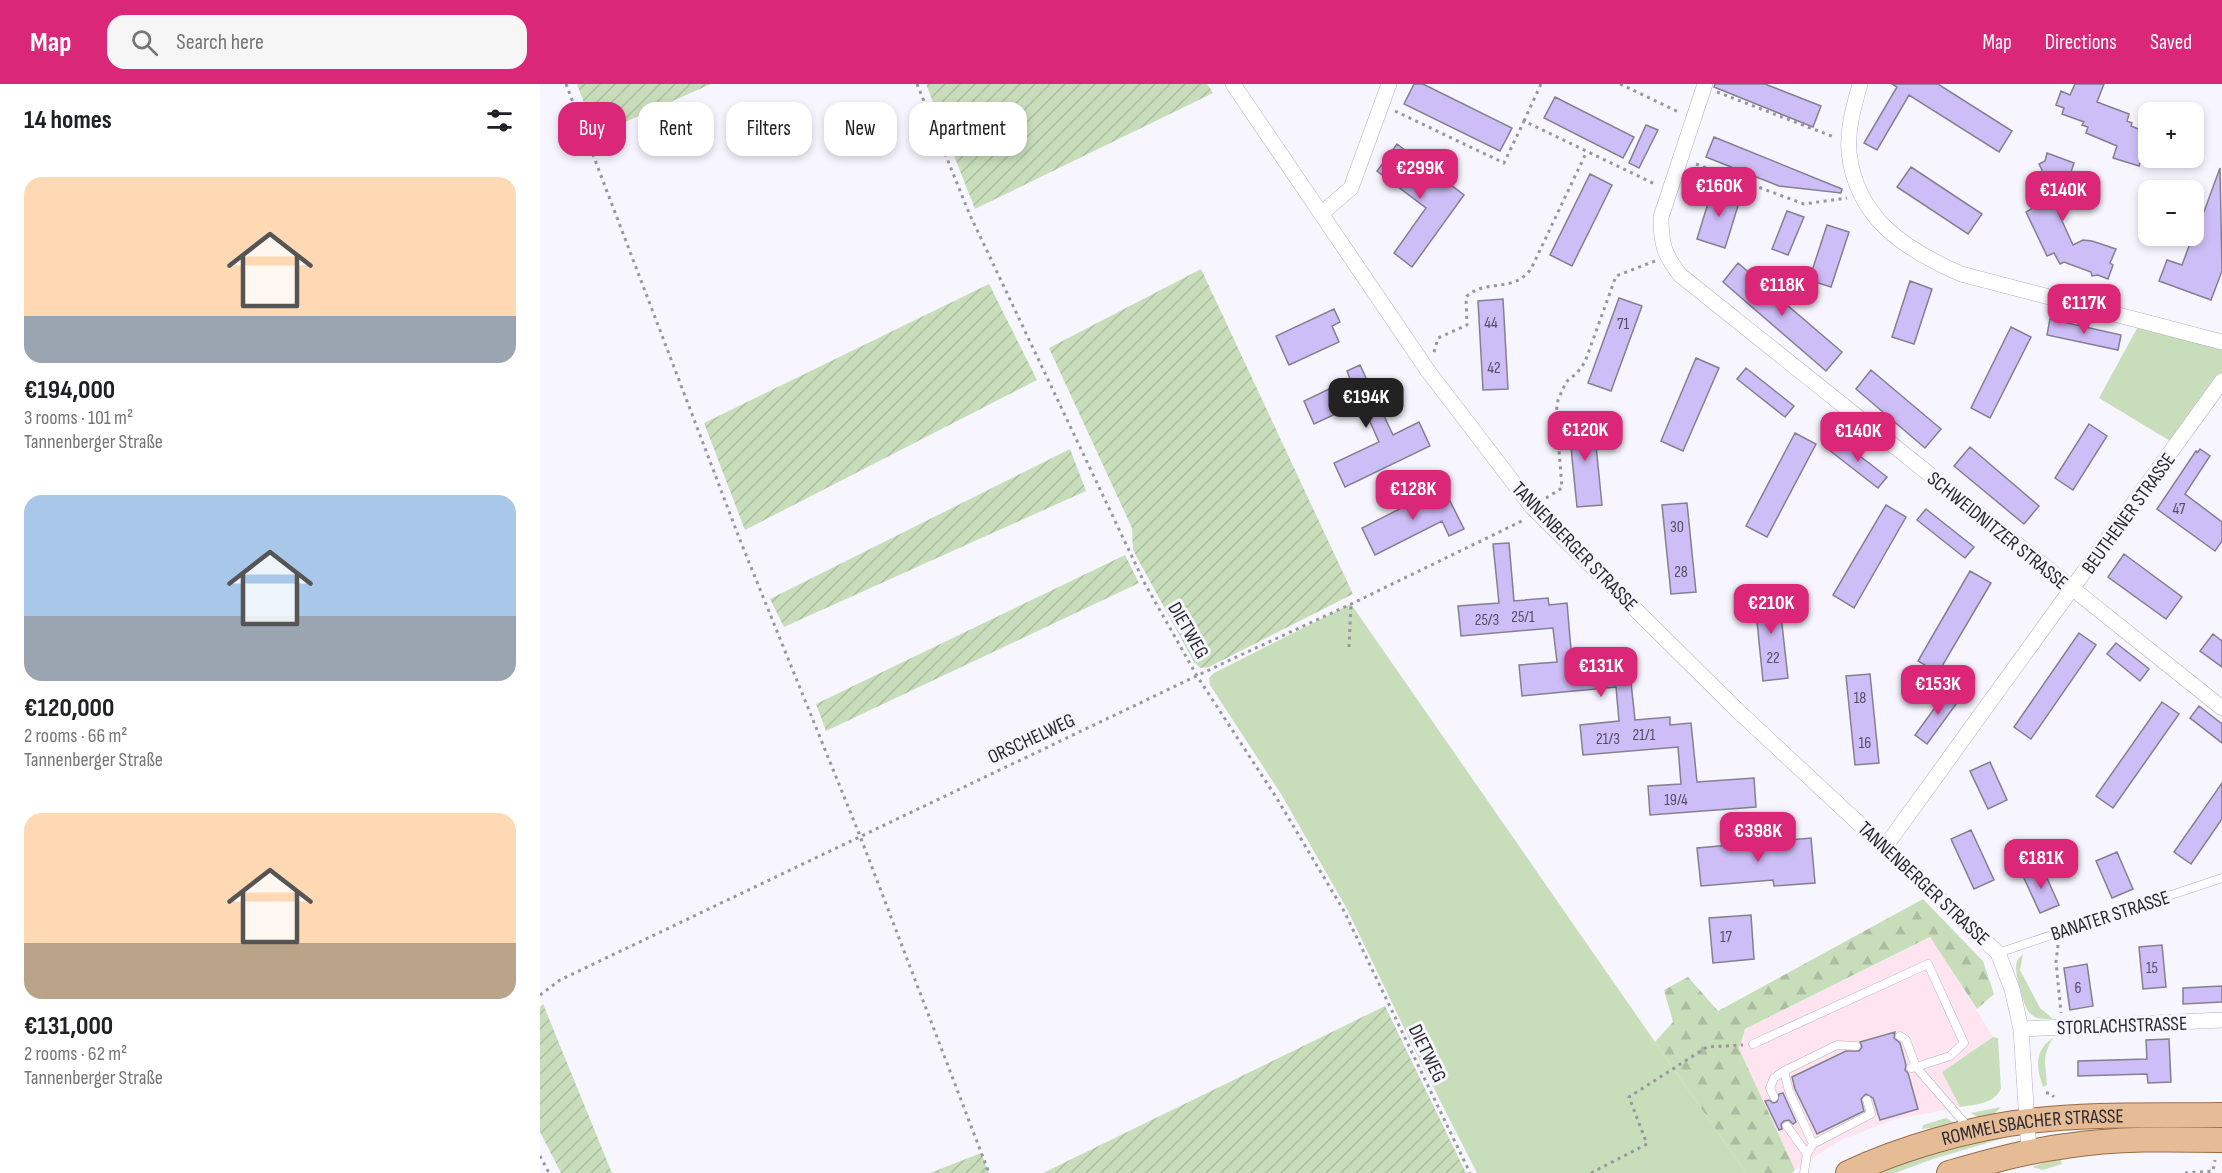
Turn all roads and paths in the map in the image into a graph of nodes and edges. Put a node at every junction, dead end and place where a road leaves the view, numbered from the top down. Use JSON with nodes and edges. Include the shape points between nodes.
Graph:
{"nodes":[{"id":1,"x":566,"y":84,"type":"edge"},
{"id":2,"x":917,"y":84,"type":"edge"},
{"id":3,"x":1233,"y":84,"type":"edge"},
{"id":4,"x":1389,"y":84,"type":"edge"},
{"id":5,"x":1541,"y":84,"type":"edge"},
{"id":6,"x":1620,"y":84,"type":"edge"},
{"id":7,"x":1860,"y":84,"type":"edge"},
{"id":8,"x":1705,"y":86,"type":"edge"},
{"id":9,"x":1382,"y":105,"type":"junction"},
{"id":10,"x":1694,"y":119,"type":"junction"},
{"id":11,"x":1524,"y":121,"type":"junction"},
{"id":12,"x":1850,"y":142,"type":"junction"},
{"id":13,"x":1587,"y":151,"type":"junction"},
{"id":14,"x":1680,"y":158,"type":"junction"},
{"id":15,"x":1669,"y":191,"type":"junction"},
{"id":16,"x":1861,"y":196,"type":"junction"},
{"id":17,"x":1322,"y":214,"type":"junction"},
{"id":18,"x":1666,"y":257,"type":"junction"},
{"id":19,"x":2222,"y":342,"type":"edge"},
{"id":20,"x":1428,"y":371,"type":"junction"},
{"id":21,"x":2222,"y":381,"type":"edge"},
{"id":22,"x":1535,"y":510,"type":"junction"},
{"id":23,"x":2072,"y":590,"type":"junction"},
{"id":24,"x":1351,"y":604,"type":"junction"},
{"id":25,"x":1349,"y":647,"type":"dead end"},
{"id":26,"x":1197,"y":676,"type":"junction"},
{"id":27,"x":2222,"y":708,"type":"edge"},
{"id":28,"x":860,"y":836,"type":"junction"},
{"id":29,"x":1885,"y":847,"type":"junction"},
{"id":30,"x":2222,"y":878,"type":"edge"},
{"id":31,"x":2055,"y":934,"type":"junction"},
{"id":32,"x":1998,"y":953,"type":"junction"},
{"id":33,"x":540,"y":996,"type":"edge"},
{"id":34,"x":2058,"y":1016,"type":"dead end"},
{"id":35,"x":2222,"y":1020,"type":"edge"},
{"id":36,"x":2021,"y":1029,"type":"junction"},
{"id":37,"x":1900,"y":1036,"type":"dead end"},
{"id":38,"x":1753,"y":1044,"type":"joint"},
{"id":39,"x":1856,"y":1046,"type":"dead end"},
{"id":40,"x":1914,"y":1067,"type":"junction"},
{"id":41,"x":1784,"y":1071,"type":"junction"},
{"id":42,"x":1774,"y":1097,"type":"dead end"},
{"id":43,"x":1867,"y":1100,"type":"dead end"},
{"id":44,"x":2222,"y":1115,"type":"edge"},
{"id":45,"x":2027,"y":1121,"type":"junction"},
{"id":46,"x":1787,"y":1126,"type":"dead end"},
{"id":47,"x":1972,"y":1132,"type":"junction"},
{"id":48,"x":1813,"y":1144,"type":"junction"},
{"id":49,"x":2219,"y":1148,"type":"edge"},
{"id":50,"x":2029,"y":1152,"type":"junction"},
{"id":51,"x":1807,"y":1154,"type":"junction"},
{"id":52,"x":540,"y":1156,"type":"edge"},
{"id":53,"x":549,"y":1173,"type":"edge"},
{"id":54,"x":989,"y":1173,"type":"edge"},
{"id":55,"x":1470,"y":1173,"type":"edge"},
{"id":56,"x":1591,"y":1173,"type":"edge"},
{"id":57,"x":1804,"y":1173,"type":"edge"},
{"id":58,"x":1848,"y":1173,"type":"edge"},
{"id":59,"x":1949,"y":1173,"type":"edge"},
{"id":60,"x":2185,"y":1173,"type":"edge"}],
"edges":[{"from":1,"to":28,"type":"path","via":[[736,529]]},
{"from":2,"to":26,"type":"path","name":"DIETWEG","via":[[969,213],[1144,582]]},
{"from":3,"to":17,"type":"street","name":"TANNENBERGER STRASSE"},
{"from":4,"to":9,"type":"street"},
{"from":5,"to":11,"type":"path"},
{"from":6,"to":10,"type":"path"},
{"from":7,"to":12,"type":"street","via":[[1851,117]]},
{"from":8,"to":10,"type":"street"},
{"from":8,"to":12,"type":"path"},
{"from":9,"to":11,"type":"path","via":[[1504,163]]},
{"from":9,"to":17,"type":"street","via":[[1351,188]]},
{"from":10,"to":14,"type":"street"},
{"from":11,"to":13,"type":"path"},
{"from":12,"to":16,"type":"street"},
{"from":13,"to":15,"type":"path"},
{"from":13,"to":20,"type":"path","via":[[1524,279],[1474,289],[1466,297],[1467,325],[1438,338]]},
{"from":14,"to":15,"type":"street"},
{"from":14,"to":16,"type":"path","via":[[1804,204]]},
{"from":15,"to":18,"type":"street","via":[[1661,217]]},
{"from":16,"to":19,"type":"street","via":[[1876,220],[1899,241],[1961,274]]},
{"from":17,"to":20,"type":"street","name":"TANNENBERGER STRASSE"},
{"from":18,"to":22,"type":"path","name":"ORSCHELWEG","via":[[1616,276],[1585,362],[1566,382],[1558,400],[1562,488]]},
{"from":18,"to":23,"type":"street","name":"SCHWEIDNITZER STRASSE","via":[[1680,275]]},
{"from":20,"to":22,"type":"street","name":"TANNENBERGER STRASSE"},
{"from":21,"to":23,"type":"street","name":"BEUTHENER STRASSE"},
{"from":22,"to":24,"type":"path","name":"ORSCHELWEG"},
{"from":22,"to":29,"type":"street","name":"TANNENBERGER STRASSE","via":[[1738,711]]},
{"from":23,"to":27,"type":"street","name":"SCHWEIDNITZER STRASSE"},
{"from":23,"to":29,"type":"street","name":"BEUTHENER STRASSE"},
{"from":24,"to":25,"type":"path"},
{"from":24,"to":26,"type":"path","name":"ORSCHELWEG"},
{"from":26,"to":28,"type":"path","name":"ORSCHELWEG"},
{"from":26,"to":55,"type":"path","name":"DIETWEG","via":[[1344,911]]},
{"from":28,"to":33,"type":"path","name":"ORSCHELWEG","via":[[560,980]]},
{"from":28,"to":54,"type":"path"},
{"from":29,"to":32,"type":"street","name":"TANNENBERGER STRASSE"},
{"from":30,"to":31,"type":"lane","name":"BANATER STRASSE"},
{"from":31,"to":32,"type":"lane","name":"BANATER STRASSE"},
{"from":31,"to":34,"type":"path","via":[[2061,1013]]},
{"from":32,"to":36,"type":"street","name":"TANNENBERGER STRASSE"},
{"from":35,"to":36,"type":"street","name":"STORLACHSTRASSE"},
{"from":36,"to":45,"type":"street","name":"TANNENBERGER STRASSE"},
{"from":37,"to":40,"type":"lane","via":[[1906,1040]]},
{"from":38,"to":40,"type":"lane","via":[[1928,964],[1964,1043],[1950,1056]]},
{"from":38,"to":56,"type":"path","via":[[1707,1047],[1629,1097],[1647,1144]]},
{"from":39,"to":41,"type":"lane","via":[[1837,1045]]},
{"from":40,"to":47,"type":"lane"},
{"from":41,"to":42,"type":"lane","via":[[1774,1078],[1770,1088]]},
{"from":41,"to":48,"type":"lane"},
{"from":43,"to":48,"type":"lane","via":[[1871,1114]]},
{"from":44,"to":45,"type":"main road","name":"ROMMELSBACHER STRASSE"},
{"from":45,"to":47,"type":"main road","name":"ROMMELSBACHER STRASSE"},
{"from":45,"to":50,"type":"street","name":"TANNENBERGER STRASSE"},
{"from":46,"to":51,"type":"lane"},
{"from":47,"to":58,"type":"main road","name":"ROMMELSBACHER STRASSE"},
{"from":48,"to":51,"type":"lane"},
{"from":49,"to":50,"type":"main road","name":"ROMMELSBACHER STRASSE","via":[[2127,1140]]},
{"from":49,"to":60,"type":"path","via":[[2212,1172]]},
{"from":50,"to":59,"type":"main road","name":"ROMMELSBACHER STRASSE"},
{"from":51,"to":57,"type":"lane"},
{"from":52,"to":53,"type":"path"}]}
